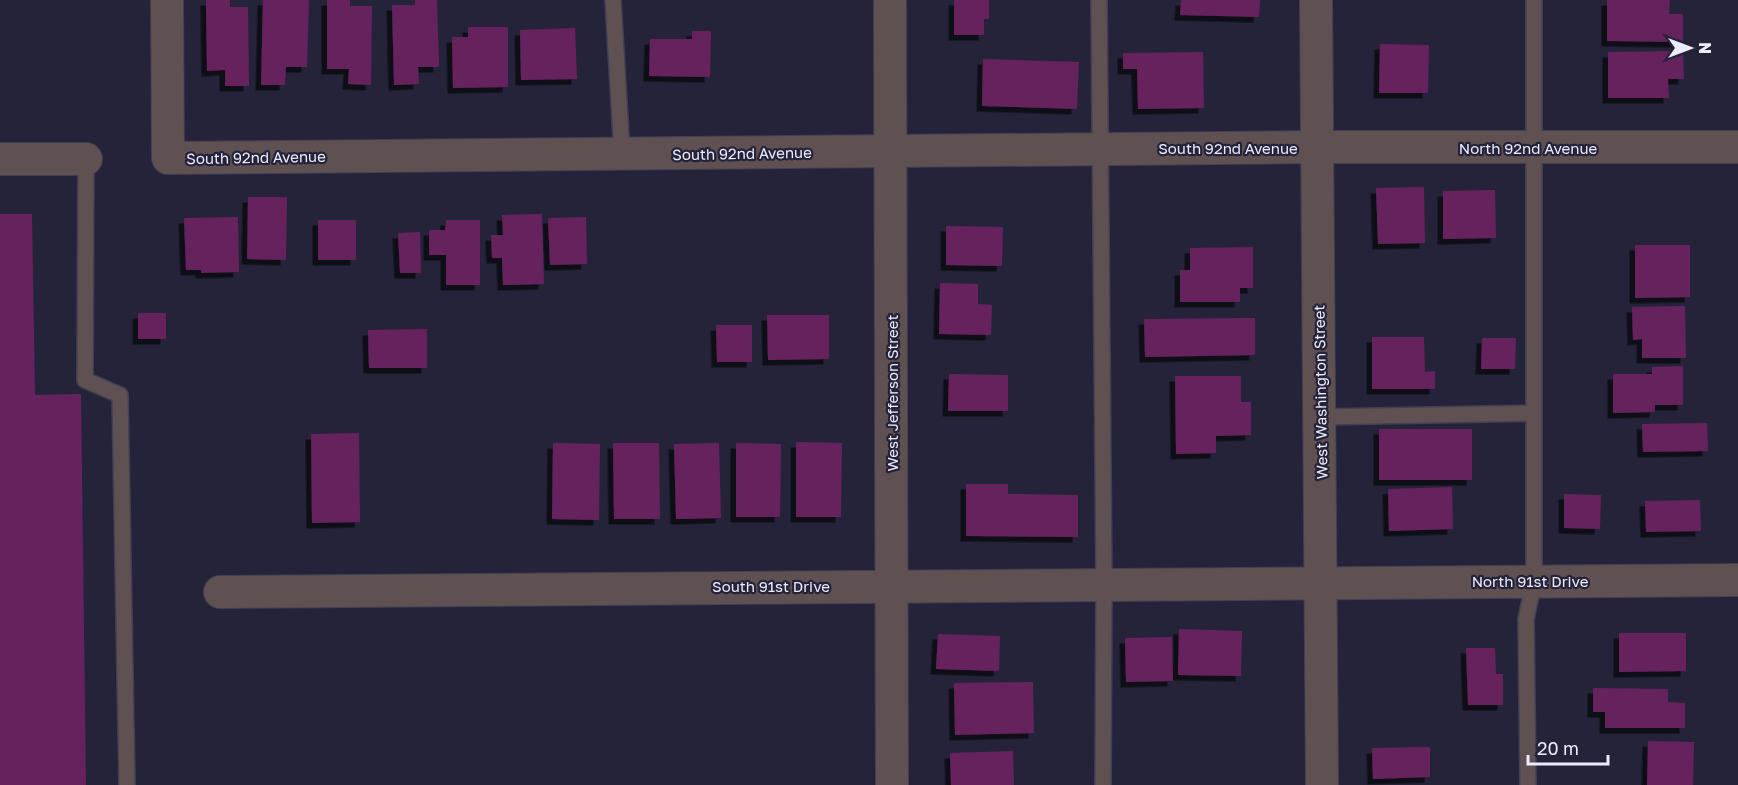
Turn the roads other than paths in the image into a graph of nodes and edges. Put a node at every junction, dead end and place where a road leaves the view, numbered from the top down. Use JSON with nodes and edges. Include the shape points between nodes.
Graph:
{"nodes":[{"id":1,"x":167,"y":0,"type":"edge"},
{"id":2,"x":613,"y":0,"type":"edge"},
{"id":3,"x":890,"y":0,"type":"edge"},
{"id":4,"x":1099,"y":0,"type":"edge"},
{"id":5,"x":1316,"y":0,"type":"edge"},
{"id":6,"x":1534,"y":0,"type":"edge"},
{"id":7,"x":1317,"y":147,"type":"junction"},
{"id":8,"x":1738,"y":147,"type":"edge"},
{"id":9,"x":1535,"y":148,"type":"junction"},
{"id":10,"x":1100,"y":149,"type":"junction"},
{"id":11,"x":891,"y":151,"type":"junction"},
{"id":12,"x":622,"y":154,"type":"junction"},
{"id":13,"x":0,"y":159,"type":"edge"},
{"id":14,"x":86,"y":159,"type":"joint"},
{"id":15,"x":1534,"y":413,"type":"junction"},
{"id":16,"x":1320,"y":417,"type":"junction"},
{"id":17,"x":1738,"y":580,"type":"edge"},
{"id":18,"x":1534,"y":581,"type":"junction"},
{"id":19,"x":1321,"y":583,"type":"junction"},
{"id":20,"x":1104,"y":584,"type":"junction"},
{"id":21,"x":893,"y":585,"type":"junction"},
{"id":22,"x":220,"y":592,"type":"dead end"},
{"id":23,"x":127,"y":785,"type":"edge"},
{"id":24,"x":892,"y":785,"type":"edge"},
{"id":25,"x":1103,"y":785,"type":"edge"},
{"id":26,"x":1322,"y":785,"type":"edge"},
{"id":27,"x":1528,"y":785,"type":"edge"}],
"edges":[{"from":1,"to":12,"type":"street","name":"South 92nd Avenue","via":[[168,158]]},
{"from":2,"to":12,"type":"lane"},
{"from":3,"to":11,"type":"street","name":"West Jefferson Street"},
{"from":4,"to":10,"type":"lane"},
{"from":5,"to":7,"type":"street","name":"West Washington Street"},
{"from":6,"to":9,"type":"lane"},
{"from":7,"to":9,"type":"street","name":"North 92nd Avenue"},
{"from":7,"to":10,"type":"street","name":"South 92nd Avenue"},
{"from":7,"to":16,"type":"street","name":"West Washington Street"},
{"from":8,"to":9,"type":"street","name":"North 92nd Avenue"},
{"from":9,"to":15,"type":"lane"},
{"from":10,"to":11,"type":"street","name":"South 92nd Avenue"},
{"from":10,"to":20,"type":"lane"},
{"from":11,"to":12,"type":"street","name":"South 92nd Avenue"},
{"from":11,"to":21,"type":"street","name":"West Jefferson Street"},
{"from":13,"to":14,"type":"street"},
{"from":14,"to":23,"type":"lane","via":[[85,380],[120,395]]},
{"from":15,"to":16,"type":"lane"},
{"from":15,"to":18,"type":"lane"},
{"from":16,"to":19,"type":"street","name":"West Washington Street"},
{"from":17,"to":18,"type":"street","name":"North 91st Drive"},
{"from":18,"to":19,"type":"street","name":"North 91st Drive"},
{"from":18,"to":27,"type":"lane","via":[[1526,619]]},
{"from":19,"to":20,"type":"street","name":"South 91st Drive"},
{"from":19,"to":26,"type":"street","name":"West Washington Street"},
{"from":20,"to":21,"type":"street","name":"South 91st Drive"},
{"from":20,"to":25,"type":"lane"},
{"from":21,"to":22,"type":"street","name":"South 91st Drive"},
{"from":21,"to":24,"type":"street","name":"West Jefferson Street"}]}
